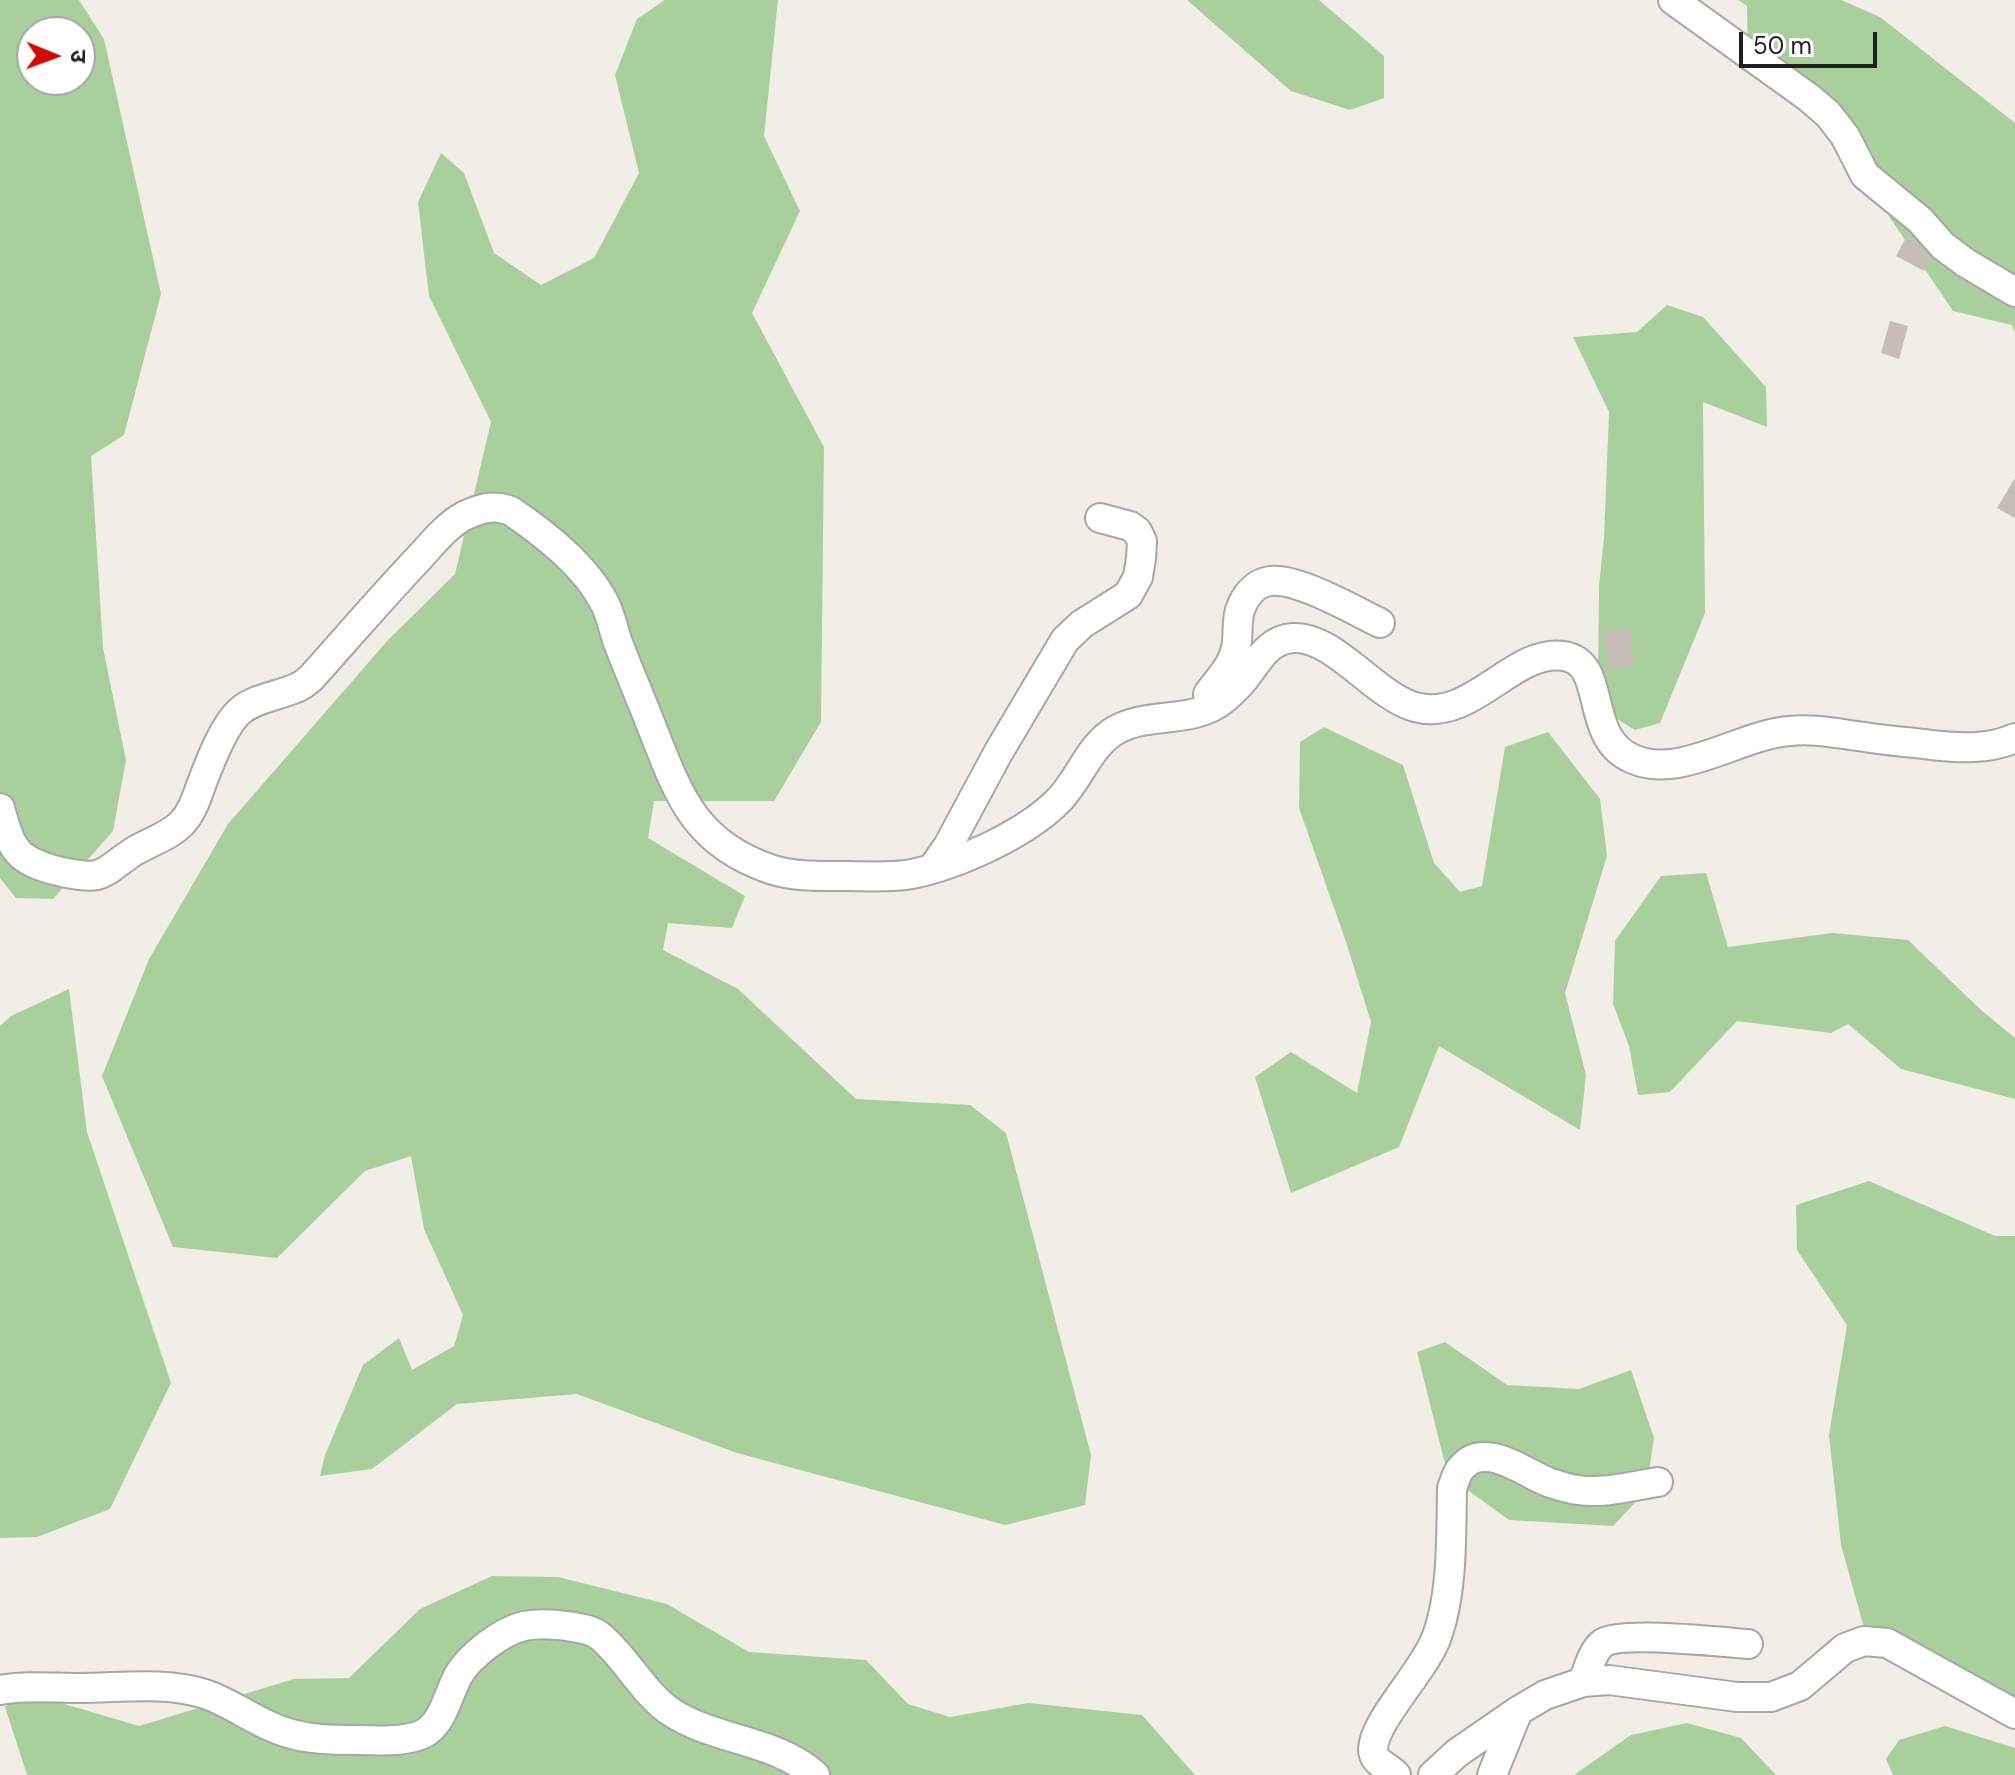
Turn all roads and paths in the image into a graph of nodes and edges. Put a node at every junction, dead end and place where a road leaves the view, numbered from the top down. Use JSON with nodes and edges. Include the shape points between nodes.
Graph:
{"nodes":[{"id":1,"x":1673,"y":0,"type":"edge"},
{"id":2,"x":2015,"y":292,"type":"edge"},
{"id":3,"x":1100,"y":518,"type":"dead end"},
{"id":4,"x":1380,"y":623,"type":"dead end"},
{"id":5,"x":1194,"y":714,"type":"junction"},
{"id":6,"x":2015,"y":738,"type":"edge"},
{"id":7,"x":0,"y":808,"type":"edge"},
{"id":8,"x":932,"y":869,"type":"junction"},
{"id":9,"x":1658,"y":1482,"type":"dead end"},
{"id":10,"x":1748,"y":1644,"type":"dead end"},
{"id":11,"x":1583,"y":1682,"type":"junction"},
{"id":12,"x":0,"y":1690,"type":"edge"},
{"id":13,"x":1518,"y":1711,"type":"junction"},
{"id":14,"x":2015,"y":1714,"type":"edge"},
{"id":15,"x":815,"y":1775,"type":"edge"},
{"id":16,"x":1396,"y":1775,"type":"edge"},
{"id":17,"x":1433,"y":1775,"type":"edge"},
{"id":18,"x":1492,"y":1775,"type":"edge"}],
"edges":[{"from":1,"to":2,"type":"street","via":[[1828,114],[1865,175],[1943,246]]},
{"from":3,"to":8,"type":"street","via":[[1137,531],[1142,541],[1138,577],[1128,595],[1065,640]]},
{"from":4,"to":5,"type":"street","via":[[1286,581],[1255,587],[1239,613],[1233,660]]},
{"from":5,"to":6,"type":"street","via":[[1220,703],[1272,644],[1301,637],[1319,643],[1394,697],[1436,710],[1459,703],[1529,662],[1549,655],[1578,660],[1588,672],[1604,732],[1615,749],[1654,766],[1788,731],[1957,748]]},
{"from":5,"to":8,"type":"street","via":[[1128,724],[1110,733],[1052,807],[977,852]]},
{"from":7,"to":8,"type":"street","via":[[15,850],[31,863],[85,877],[103,874],[168,834],[195,804],[205,773],[240,711],[311,678],[443,533],[462,517],[490,506],[511,511],[568,556],[603,600],[670,772],[687,808],[710,835],[738,856],[794,875],[889,876]]},
{"from":9,"to":16,"type":"street","via":[[1578,1490],[1548,1482],[1503,1459],[1484,1457],[1469,1461],[1458,1472],[1452,1488],[1447,1593],[1437,1637],[1387,1714],[1373,1746],[1374,1756]]},
{"from":10,"to":11,"type":"street","via":[[1614,1639],[1594,1655]]},
{"from":11,"to":13,"type":"street"},
{"from":11,"to":14,"type":"street","via":[[1609,1680],[1771,1697],[1800,1686],[1845,1648],[1864,1641],[1887,1643]]},
{"from":12,"to":15,"type":"street","via":[[181,1689],[301,1737],[395,1740],[432,1728],[474,1655],[523,1626],[545,1624],[599,1635],[671,1712],[782,1753]]},
{"from":13,"to":17,"type":"street"},
{"from":13,"to":18,"type":"street"}]}
